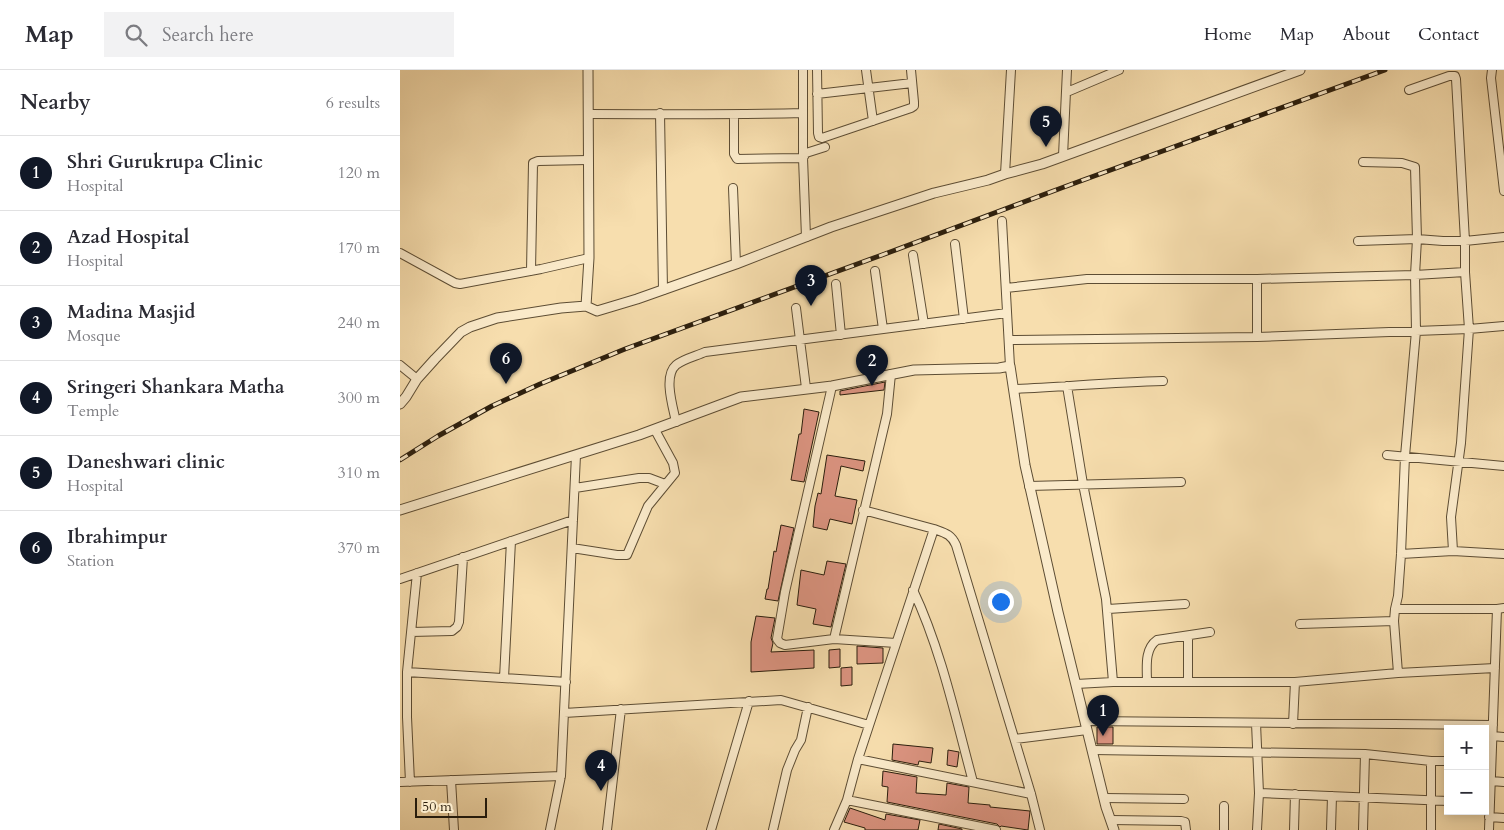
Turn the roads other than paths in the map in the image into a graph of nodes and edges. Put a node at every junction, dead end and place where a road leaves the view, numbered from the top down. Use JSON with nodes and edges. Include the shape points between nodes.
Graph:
{"nodes":[{"id":1,"x":588,"y":70,"type":"edge"},
{"id":2,"x":803,"y":70,"type":"edge"},
{"id":3,"x":817,"y":70,"type":"edge"},
{"id":4,"x":866,"y":70,"type":"edge"},
{"id":5,"x":911,"y":70,"type":"edge"},
{"id":6,"x":1010,"y":70,"type":"edge"},
{"id":7,"x":1067,"y":70,"type":"edge"},
{"id":8,"x":1120,"y":70,"type":"edge"},
{"id":9,"x":1300,"y":70,"type":"edge"},
{"id":10,"x":1492,"y":70,"type":"edge"},
{"id":11,"x":912,"y":83,"type":"junction"},
{"id":12,"x":868,"y":89,"type":"junction"},
{"id":13,"x":1409,"y":90,"type":"dead end"},
{"id":14,"x":1067,"y":92,"type":"junction"},
{"id":15,"x":817,"y":94,"type":"junction"},
{"id":16,"x":660,"y":113,"type":"junction"},
{"id":17,"x":803,"y":113,"type":"junction"},
{"id":18,"x":588,"y":114,"type":"junction"},
{"id":19,"x":734,"y":115,"type":"junction"},
{"id":20,"x":873,"y":121,"type":"junction"},
{"id":21,"x":1501,"y":145,"type":"edge"},
{"id":22,"x":825,"y":147,"type":"dead end"},
{"id":23,"x":1063,"y":156,"type":"junction"},
{"id":24,"x":803,"y":158,"type":"junction"},
{"id":25,"x":588,"y":160,"type":"junction"},
{"id":26,"x":1363,"y":162,"type":"dead end"},
{"id":27,"x":1005,"y":174,"type":"junction"},
{"id":28,"x":733,"y":188,"type":"dead end"},
{"id":29,"x":1504,"y":191,"type":"edge"},
{"id":30,"x":1002,"y":221,"type":"dead end"},
{"id":31,"x":806,"y":237,"type":"junction"},
{"id":32,"x":1504,"y":237,"type":"edge"},
{"id":33,"x":1418,"y":239,"type":"junction"},
{"id":34,"x":1358,"y":241,"type":"dead end"},
{"id":35,"x":1465,"y":241,"type":"junction"},
{"id":36,"x":954,"y":244,"type":"dead end"},
{"id":37,"x":400,"y":254,"type":"edge"},
{"id":38,"x":913,"y":255,"type":"dead end"},
{"id":39,"x":589,"y":258,"type":"junction"},
{"id":40,"x":736,"y":264,"type":"junction"},
{"id":41,"x":531,"y":271,"type":"junction"},
{"id":42,"x":875,"y":271,"type":"dead end"},
{"id":43,"x":1464,"y":272,"type":"junction"},
{"id":44,"x":1415,"y":275,"type":"junction"},
{"id":45,"x":1257,"y":279,"type":"junction"},
{"id":46,"x":836,"y":284,"type":"dead end"},
{"id":47,"x":1006,"y":288,"type":"junction"},
{"id":48,"x":663,"y":290,"type":"junction"},
{"id":49,"x":586,"y":306,"type":"junction"},
{"id":50,"x":796,"y":308,"type":"dead end"},
{"id":51,"x":1008,"y":313,"type":"junction"},
{"id":52,"x":964,"y":319,"type":"junction"},
{"id":53,"x":924,"y":324,"type":"junction"},
{"id":54,"x":1504,"y":326,"type":"edge"},
{"id":55,"x":883,"y":329,"type":"junction"},
{"id":56,"x":1469,"y":329,"type":"junction"},
{"id":57,"x":1416,"y":331,"type":"junction"},
{"id":58,"x":841,"y":335,"type":"junction"},
{"id":59,"x":1257,"y":337,"type":"junction"},
{"id":60,"x":800,"y":340,"type":"junction"},
{"id":61,"x":1009,"y":340,"type":"junction"},
{"id":62,"x":400,"y":365,"type":"edge"},
{"id":63,"x":1010,"y":366,"type":"junction"},
{"id":64,"x":891,"y":374,"type":"junction"},
{"id":65,"x":417,"y":379,"type":"junction"},
{"id":66,"x":1163,"y":381,"type":"dead end"},
{"id":67,"x":832,"y":386,"type":"junction"},
{"id":68,"x":1067,"y":386,"type":"junction"},
{"id":69,"x":806,"y":388,"type":"junction"},
{"id":70,"x":1014,"y":389,"type":"junction"},
{"id":71,"x":400,"y":404,"type":"edge"},
{"id":72,"x":676,"y":422,"type":"junction"},
{"id":73,"x":655,"y":430,"type":"junction"},
{"id":74,"x":1387,"y":454,"type":"dead end"},
{"id":75,"x":576,"y":455,"type":"junction"},
{"id":76,"x":1405,"y":456,"type":"junction"},
{"id":77,"x":1458,"y":462,"type":"junction"},
{"id":78,"x":1504,"y":466,"type":"edge"},
{"id":79,"x":1181,"y":482,"type":"dead end"},
{"id":80,"x":665,"y":484,"type":"junction"},
{"id":81,"x":1083,"y":484,"type":"junction"},
{"id":82,"x":1029,"y":486,"type":"junction"},
{"id":83,"x":574,"y":488,"type":"junction"},
{"id":84,"x":400,"y":510,"type":"edge"},
{"id":85,"x":864,"y":510,"type":"junction"},
{"id":86,"x":573,"y":520,"type":"junction"},
{"id":87,"x":934,"y":529,"type":"junction"},
{"id":88,"x":511,"y":541,"type":"junction"},
{"id":89,"x":572,"y":548,"type":"junction"},
{"id":90,"x":1453,"y":552,"type":"junction"},
{"id":91,"x":1401,"y":554,"type":"junction"},
{"id":92,"x":1504,"y":554,"type":"edge"},
{"id":93,"x":463,"y":557,"type":"junction"},
{"id":94,"x":417,"y":573,"type":"junction"},
{"id":95,"x":401,"y":579,"type":"edge"},
{"id":96,"x":913,"y":590,"type":"junction"},
{"id":97,"x":1186,"y":604,"type":"dead end"},
{"id":98,"x":1500,"y":608,"type":"edge"},
{"id":99,"x":1108,"y":609,"type":"junction"},
{"id":100,"x":1395,"y":609,"type":"junction"},
{"id":101,"x":1394,"y":621,"type":"junction"},
{"id":102,"x":1300,"y":624,"type":"dead end"},
{"id":103,"x":411,"y":632,"type":"junction"},
{"id":104,"x":1210,"y":632,"type":"dead end"},
{"id":105,"x":1188,"y":636,"type":"junction"},
{"id":106,"x":834,"y":640,"type":"junction"},
{"id":107,"x":896,"y":643,"type":"junction"},
{"id":108,"x":1495,"y":668,"type":"junction"},
{"id":109,"x":407,"y":672,"type":"junction"},
{"id":110,"x":1398,"y":673,"type":"junction"},
{"id":111,"x":504,"y":678,"type":"junction"},
{"id":112,"x":566,"y":682,"type":"junction"},
{"id":113,"x":1113,"y":682,"type":"junction"},
{"id":114,"x":1147,"y":682,"type":"junction"},
{"id":115,"x":1188,"y":682,"type":"junction"},
{"id":116,"x":1295,"y":682,"type":"junction"},
{"id":117,"x":403,"y":683,"type":"edge"},
{"id":118,"x":1076,"y":684,"type":"junction"},
{"id":119,"x":749,"y":701,"type":"junction"},
{"id":120,"x":808,"y":707,"type":"junction"},
{"id":121,"x":620,"y":710,"type":"junction"},
{"id":122,"x":564,"y":713,"type":"junction"},
{"id":123,"x":403,"y":718,"type":"edge"},
{"id":124,"x":1256,"y":723,"type":"junction"},
{"id":125,"x":1293,"y":724,"type":"junction"},
{"id":126,"x":869,"y":725,"type":"junction"},
{"id":127,"x":1086,"y":725,"type":"junction"},
{"id":128,"x":1493,"y":725,"type":"junction"},
{"id":129,"x":1492,"y":736,"type":"junction"},
{"id":130,"x":1504,"y":736,"type":"edge"},
{"id":131,"x":1014,"y":739,"type":"junction"},
{"id":132,"x":1093,"y":750,"type":"junction"},
{"id":133,"x":1258,"y":753,"type":"junction"},
{"id":134,"x":1365,"y":754,"type":"junction"},
{"id":135,"x":1489,"y":755,"type":"edge"},
{"id":136,"x":858,"y":759,"type":"junction"},
{"id":137,"x":1431,"y":761,"type":"junction"},
{"id":138,"x":1444,"y":761,"type":"edge"},
{"id":139,"x":1489,"y":768,"type":"edge"},
{"id":140,"x":561,"y":776,"type":"junction"},
{"id":141,"x":451,"y":780,"type":"junction"},
{"id":142,"x":400,"y":782,"type":"edge"},
{"id":143,"x":410,"y":782,"type":"junction"},
{"id":144,"x":973,"y":782,"type":"junction"},
{"id":145,"x":1491,"y":782,"type":"junction"},
{"id":146,"x":1504,"y":782,"type":"edge"},
{"id":147,"x":1259,"y":792,"type":"junction"},
{"id":148,"x":1031,"y":794,"type":"junction"},
{"id":149,"x":1295,"y":794,"type":"junction"},
{"id":150,"x":1489,"y":795,"type":"edge"},
{"id":151,"x":1332,"y":796,"type":"junction"},
{"id":152,"x":1104,"y":798,"type":"junction"},
{"id":153,"x":1184,"y":798,"type":"dead end"},
{"id":154,"x":1364,"y":798,"type":"junction"},
{"id":155,"x":847,"y":800,"type":"junction"},
{"id":156,"x":1431,"y":801,"type":"junction"},
{"id":157,"x":1444,"y":801,"type":"edge"},
{"id":158,"x":1224,"y":806,"type":"dead end"},
{"id":159,"x":1489,"y":809,"type":"edge"},
{"id":160,"x":1490,"y":817,"type":"junction"},
{"id":161,"x":1504,"y":818,"type":"edge"},
{"id":162,"x":1110,"y":820,"type":"junction"},
{"id":163,"x":454,"y":830,"type":"edge"},
{"id":164,"x":550,"y":830,"type":"edge"},
{"id":165,"x":607,"y":830,"type":"edge"},
{"id":166,"x":711,"y":830,"type":"edge"},
{"id":167,"x":774,"y":830,"type":"edge"},
{"id":168,"x":834,"y":830,"type":"edge"},
{"id":169,"x":996,"y":830,"type":"edge"},
{"id":170,"x":1040,"y":830,"type":"edge"},
{"id":171,"x":1114,"y":830,"type":"edge"},
{"id":172,"x":1186,"y":830,"type":"edge"},
{"id":173,"x":1224,"y":830,"type":"edge"},
{"id":174,"x":1257,"y":830,"type":"edge"},
{"id":175,"x":1294,"y":830,"type":"edge"},
{"id":176,"x":1331,"y":830,"type":"edge"},
{"id":177,"x":1363,"y":830,"type":"edge"},
{"id":178,"x":1431,"y":830,"type":"edge"},
{"id":179,"x":1489,"y":830,"type":"edge"}],
"edges":[{"from":1,"to":18,"type":"street"},
{"from":2,"to":17,"type":"street"},
{"from":3,"to":15,"type":"street"},
{"from":4,"to":12,"type":"street"},
{"from":5,"to":11,"type":"street"},
{"from":6,"to":27,"type":"street"},
{"from":7,"to":14,"type":"street"},
{"from":8,"to":14,"type":"street"},
{"from":9,"to":23,"type":"street"},
{"from":10,"to":21,"type":"street"},
{"from":11,"to":12,"type":"street"},
{"from":11,"to":20,"type":"street","via":[[914,106]]},
{"from":12,"to":15,"type":"street"},
{"from":12,"to":20,"type":"street"},
{"from":13,"to":35,"type":"street","via":[[1455,76]]},
{"from":14,"to":23,"type":"street"},
{"from":15,"to":20,"type":"street","via":[[819,137]]},
{"from":16,"to":18,"type":"street"},
{"from":16,"to":19,"type":"street"},
{"from":16,"to":48,"type":"street"},
{"from":17,"to":19,"type":"street"},
{"from":17,"to":24,"type":"street"},
{"from":18,"to":25,"type":"street"},
{"from":19,"to":24,"type":"street","via":[[734,154],[737,159]]},
{"from":21,"to":29,"type":"street"},
{"from":22,"to":24,"type":"street","via":[[806,153]]},
{"from":23,"to":27,"type":"street"},
{"from":24,"to":31,"type":"street"},
{"from":25,"to":39,"type":"street"},
{"from":25,"to":41,"type":"street","via":[[533,163]]},
{"from":26,"to":33,"type":"street","via":[[1402,163],[1415,167]]},
{"from":27,"to":31,"type":"street","via":[[934,193]]},
{"from":28,"to":40,"type":"street"},
{"from":30,"to":47,"type":"street"},
{"from":31,"to":40,"type":"street"},
{"from":32,"to":35,"type":"street"},
{"from":33,"to":34,"type":"street"},
{"from":33,"to":35,"type":"street"},
{"from":33,"to":44,"type":"street"},
{"from":35,"to":43,"type":"street"},
{"from":36,"to":52,"type":"street"},
{"from":37,"to":41,"type":"street","via":[[456,284]]},
{"from":38,"to":53,"type":"street"},
{"from":39,"to":41,"type":"street"},
{"from":39,"to":49,"type":"street"},
{"from":40,"to":48,"type":"street"},
{"from":42,"to":55,"type":"street"},
{"from":43,"to":44,"type":"street"},
{"from":43,"to":56,"type":"street"},
{"from":44,"to":45,"type":"street"},
{"from":44,"to":57,"type":"street"},
{"from":45,"to":47,"type":"street","via":[[1087,279]]},
{"from":45,"to":59,"type":"street"},
{"from":46,"to":58,"type":"street"},
{"from":47,"to":51,"type":"street"},
{"from":48,"to":49,"type":"street","via":[[603,310]]},
{"from":49,"to":65,"type":"street","via":[[497,318],[479,324],[461,332]]},
{"from":50,"to":60,"type":"street"},
{"from":51,"to":52,"type":"street"},
{"from":51,"to":61,"type":"street"},
{"from":52,"to":53,"type":"street"},
{"from":53,"to":55,"type":"street"},
{"from":54,"to":56,"type":"street"},
{"from":55,"to":58,"type":"street"},
{"from":56,"to":57,"type":"street"},
{"from":56,"to":77,"type":"street"},
{"from":57,"to":59,"type":"street"},
{"from":57,"to":76,"type":"street"},
{"from":58,"to":60,"type":"street"},
{"from":59,"to":61,"type":"street"},
{"from":60,"to":69,"type":"street"},
{"from":60,"to":72,"type":"street","via":[[705,352],[678,363],[673,368],[669,384]]},
{"from":61,"to":63,"type":"street"},
{"from":62,"to":65,"type":"street"},
{"from":63,"to":64,"type":"street"},
{"from":63,"to":70,"type":"street"},
{"from":64,"to":67,"type":"street"},
{"from":64,"to":85,"type":"street","via":[[887,414]]},
{"from":65,"to":71,"type":"street"},
{"from":66,"to":68,"type":"street"},
{"from":67,"to":69,"type":"street"},
{"from":67,"to":106,"type":"street","via":[[777,639],[785,644]]},
{"from":68,"to":70,"type":"street"},
{"from":68,"to":81,"type":"street"},
{"from":69,"to":72,"type":"street","via":[[741,397]]},
{"from":70,"to":82,"type":"street"},
{"from":72,"to":73,"type":"street"},
{"from":73,"to":75,"type":"street"},
{"from":73,"to":80,"type":"street","via":[[675,467],[675,473]]},
{"from":74,"to":76,"type":"street"},
{"from":75,"to":83,"type":"street"},
{"from":75,"to":84,"type":"street"},
{"from":76,"to":77,"type":"street"},
{"from":76,"to":91,"type":"street"},
{"from":77,"to":78,"type":"street"},
{"from":77,"to":90,"type":"street","via":[[1451,517]]},
{"from":79,"to":81,"type":"street"},
{"from":80,"to":83,"type":"street","via":[[639,478]]},
{"from":80,"to":89,"type":"street","via":[[648,506],[628,555]]},
{"from":81,"to":82,"type":"street"},
{"from":81,"to":99,"type":"street"},
{"from":82,"to":118,"type":"street"},
{"from":83,"to":86,"type":"street"},
{"from":85,"to":87,"type":"street"},
{"from":85,"to":106,"type":"street"},
{"from":86,"to":88,"type":"street"},
{"from":86,"to":89,"type":"street"},
{"from":87,"to":96,"type":"street"},
{"from":87,"to":131,"type":"street","via":[[948,534],[956,545]]},
{"from":88,"to":93,"type":"street"},
{"from":88,"to":111,"type":"street"},
{"from":89,"to":112,"type":"street"},
{"from":90,"to":91,"type":"street"},
{"from":90,"to":92,"type":"street"},
{"from":91,"to":100,"type":"street"},
{"from":93,"to":94,"type":"street"},
{"from":93,"to":103,"type":"street","via":[[457,627]]},
{"from":94,"to":95,"type":"street"},
{"from":94,"to":103,"type":"street"},
{"from":96,"to":107,"type":"street"},
{"from":96,"to":144,"type":"street","via":[[940,663]]},
{"from":97,"to":99,"type":"street"},
{"from":98,"to":100,"type":"street"},
{"from":98,"to":108,"type":"street"},
{"from":99,"to":113,"type":"street"},
{"from":100,"to":101,"type":"street"},
{"from":101,"to":102,"type":"street"},
{"from":101,"to":110,"type":"street"},
{"from":103,"to":109,"type":"street"},
{"from":104,"to":105,"type":"street"},
{"from":105,"to":114,"type":"street","via":[[1157,640],[1151,645]]},
{"from":105,"to":115,"type":"street"},
{"from":106,"to":107,"type":"street"},
{"from":107,"to":126,"type":"street"},
{"from":108,"to":110,"type":"street"},
{"from":108,"to":128,"type":"street"},
{"from":109,"to":111,"type":"street"},
{"from":109,"to":117,"type":"street"},
{"from":110,"to":116,"type":"street"},
{"from":111,"to":112,"type":"street"},
{"from":112,"to":122,"type":"street"},
{"from":113,"to":114,"type":"street"},
{"from":113,"to":118,"type":"street"},
{"from":114,"to":115,"type":"street"},
{"from":115,"to":116,"type":"street"},
{"from":116,"to":125,"type":"street"},
{"from":117,"to":123,"type":"street"},
{"from":118,"to":127,"type":"street"},
{"from":119,"to":120,"type":"street","via":[[781,700]]},
{"from":119,"to":121,"type":"street"},
{"from":119,"to":166,"type":"street"},
{"from":120,"to":126,"type":"street"},
{"from":120,"to":167,"type":"street","via":[[801,740],[787,770]]},
{"from":121,"to":122,"type":"street"},
{"from":121,"to":165,"type":"street"},
{"from":122,"to":140,"type":"street"},
{"from":123,"to":143,"type":"street"},
{"from":124,"to":125,"type":"street"},
{"from":124,"to":127,"type":"street"},
{"from":124,"to":133,"type":"street"},
{"from":125,"to":128,"type":"street"},
{"from":126,"to":136,"type":"street"},
{"from":127,"to":131,"type":"street"},
{"from":127,"to":132,"type":"street"},
{"from":128,"to":129,"type":"street"},
{"from":129,"to":130,"type":"street"},
{"from":129,"to":135,"type":"street"},
{"from":131,"to":148,"type":"street"},
{"from":132,"to":133,"type":"street"},
{"from":132,"to":152,"type":"street"},
{"from":133,"to":134,"type":"street"},
{"from":133,"to":147,"type":"street"},
{"from":134,"to":137,"type":"street"},
{"from":134,"to":154,"type":"street"},
{"from":136,"to":144,"type":"street"},
{"from":136,"to":155,"type":"street"},
{"from":137,"to":138,"type":"street"},
{"from":137,"to":156,"type":"street"},
{"from":139,"to":145,"type":"street"},
{"from":140,"to":141,"type":"street"},
{"from":140,"to":164,"type":"street"},
{"from":141,"to":143,"type":"street"},
{"from":141,"to":163,"type":"street"},
{"from":142,"to":143,"type":"street"},
{"from":144,"to":148,"type":"street"},
{"from":145,"to":146,"type":"street"},
{"from":145,"to":150,"type":"street"},
{"from":147,"to":149,"type":"street"},
{"from":147,"to":174,"type":"street"},
{"from":148,"to":170,"type":"street"},
{"from":149,"to":151,"type":"street"},
{"from":149,"to":175,"type":"street"},
{"from":151,"to":154,"type":"street"},
{"from":151,"to":176,"type":"street"},
{"from":152,"to":153,"type":"street"},
{"from":152,"to":162,"type":"street"},
{"from":154,"to":156,"type":"street"},
{"from":154,"to":177,"type":"street"},
{"from":155,"to":168,"type":"street"},
{"from":155,"to":169,"type":"street"},
{"from":156,"to":157,"type":"street"},
{"from":156,"to":178,"type":"street"},
{"from":158,"to":173,"type":"street"},
{"from":159,"to":160,"type":"street"},
{"from":160,"to":161,"type":"street"},
{"from":160,"to":179,"type":"street"},
{"from":162,"to":171,"type":"street"},
{"from":162,"to":172,"type":"street","via":[[1180,821],[1185,822]]}]}
